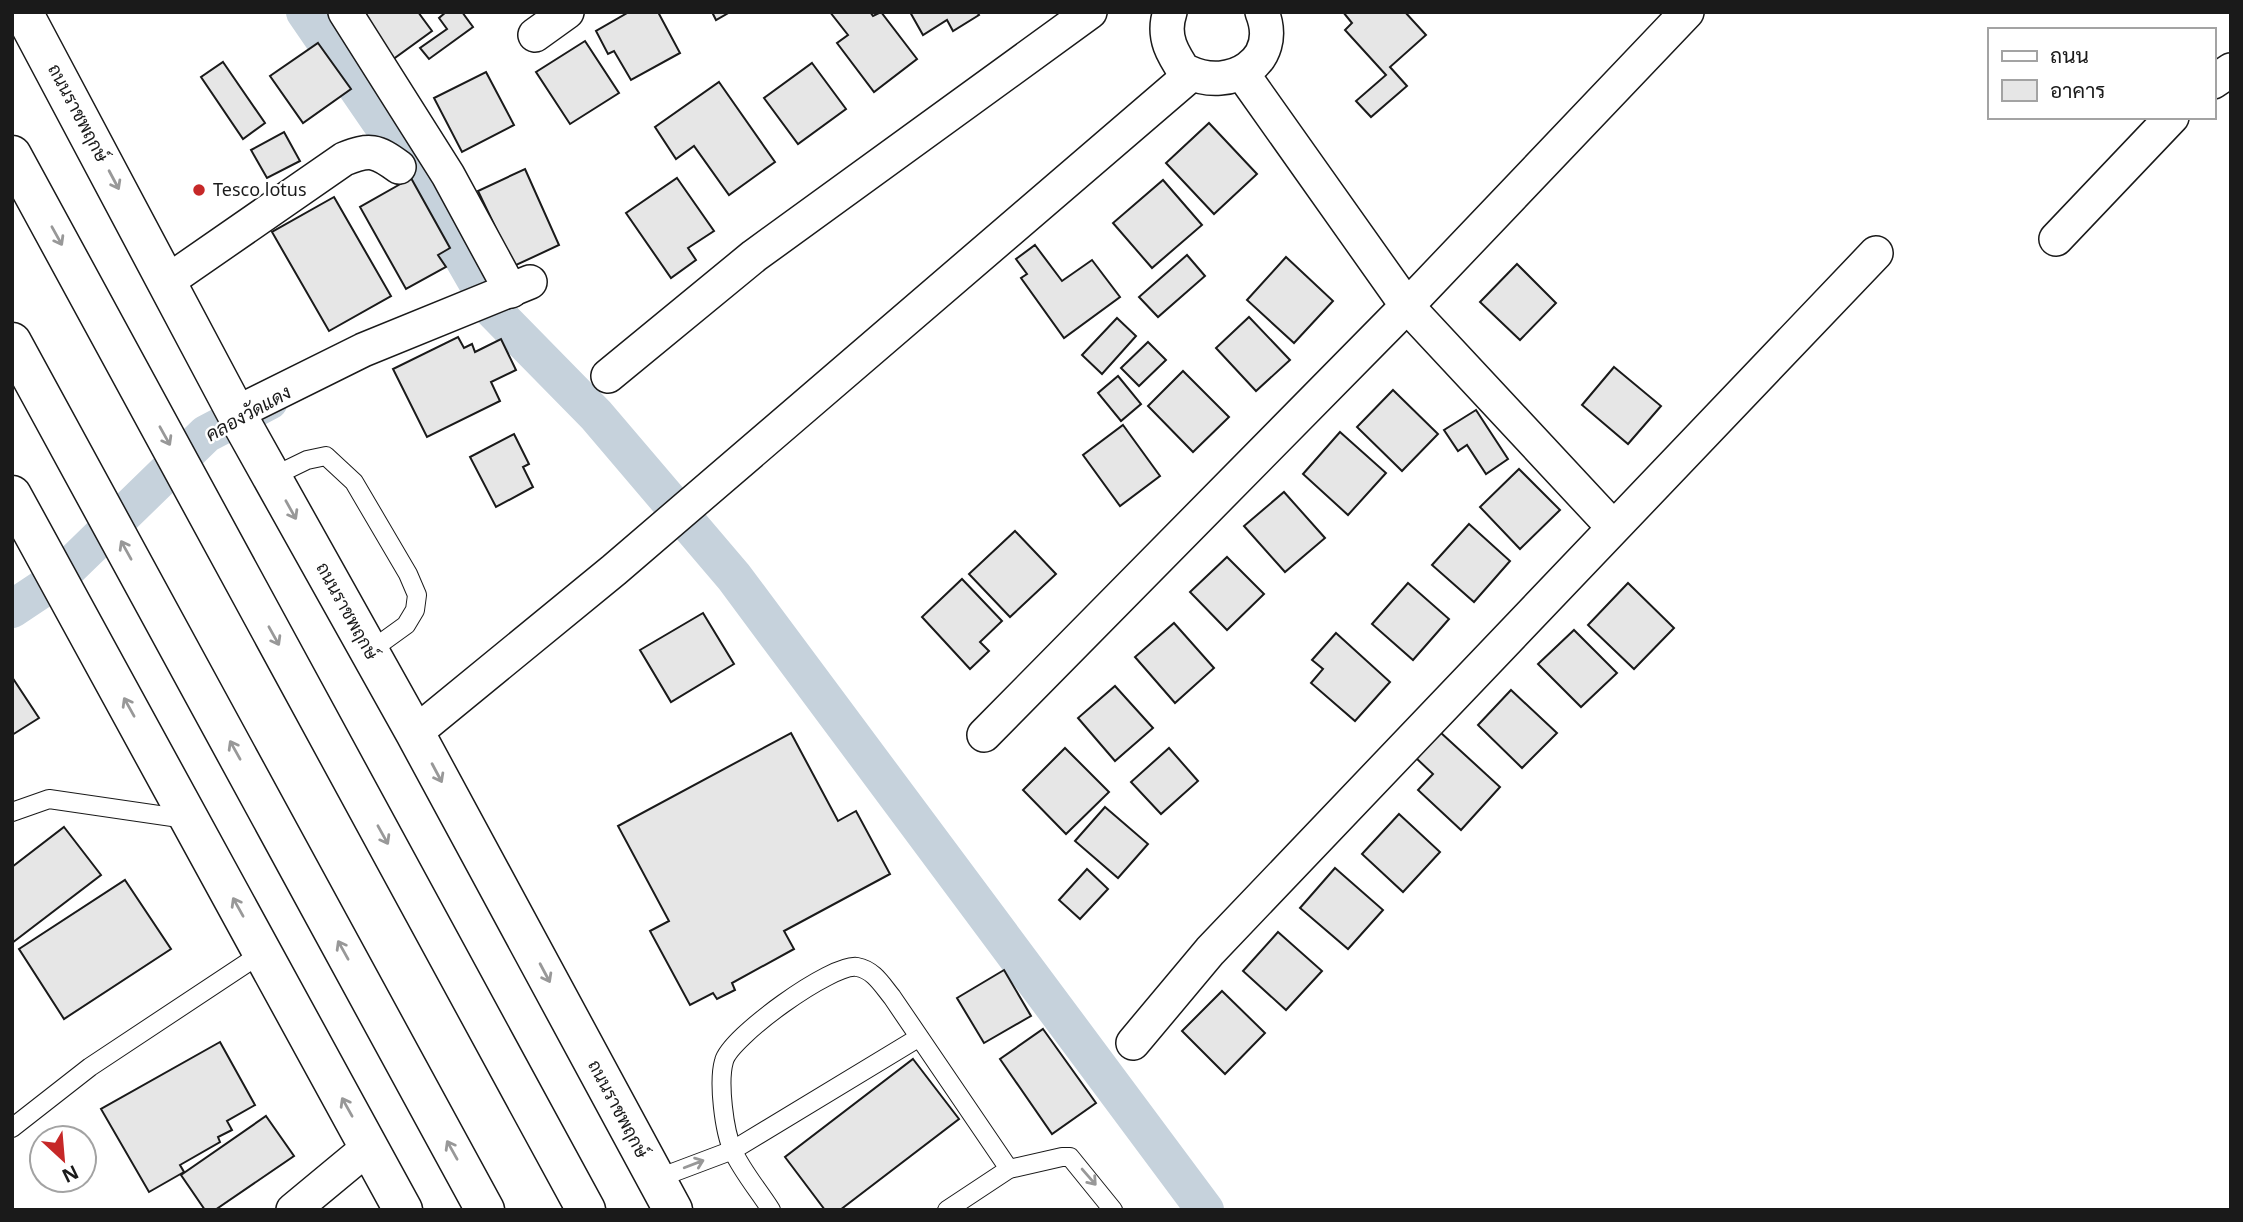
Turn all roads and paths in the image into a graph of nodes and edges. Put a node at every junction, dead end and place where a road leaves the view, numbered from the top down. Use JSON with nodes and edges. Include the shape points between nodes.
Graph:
{"nodes":[{"id":1,"x":23,"y":12,"type":"edge"},
{"id":2,"x":345,"y":12,"type":"edge"},
{"id":3,"x":567,"y":12,"type":"edge"},
{"id":4,"x":1090,"y":12,"type":"edge"},
{"id":5,"x":1170,"y":12,"type":"edge"},
{"id":6,"x":1262,"y":12,"type":"edge"},
{"id":7,"x":1687,"y":12,"type":"edge"},
{"id":8,"x":535,"y":36,"type":"dead end"},
{"id":9,"x":2231,"y":70,"type":"edge"},
{"id":10,"x":1242,"y":73,"type":"junction"},
{"id":11,"x":1188,"y":77,"type":"junction"},
{"id":12,"x":2215,"y":81,"type":"edge"},
{"id":13,"x":2170,"y":119,"type":"edge"},
{"id":14,"x":12,"y":155,"type":"edge"},
{"id":15,"x":399,"y":167,"type":"dead end"},
{"id":16,"x":2056,"y":239,"type":"dead end"},
{"id":17,"x":1877,"y":253,"type":"dead end"},
{"id":18,"x":168,"y":281,"type":"junction"},
{"id":19,"x":1407,"y":306,"type":"junction"},
{"id":20,"x":12,"y":342,"type":"edge"},
{"id":21,"x":608,"y":376,"type":"dead end"},
{"id":22,"x":236,"y":413,"type":"junction"},
{"id":23,"x":272,"y":477,"type":"junction"},
{"id":24,"x":12,"y":495,"type":"edge"},
{"id":25,"x":1613,"y":527,"type":"junction"},
{"id":26,"x":370,"y":651,"type":"junction"},
{"id":27,"x":415,"y":733,"type":"junction"},
{"id":28,"x":984,"y":736,"type":"dead end"},
{"id":29,"x":12,"y":812,"type":"edge"},
{"id":30,"x":190,"y":819,"type":"junction"},
{"id":31,"x":262,"y":953,"type":"junction"},
{"id":32,"x":918,"y":1038,"type":"junction"},
{"id":33,"x":1133,"y":1043,"type":"dead end"},
{"id":34,"x":12,"y":1128,"type":"edge"},
{"id":35,"x":369,"y":1147,"type":"junction"},
{"id":36,"x":733,"y":1150,"type":"junction"},
{"id":37,"x":1009,"y":1169,"type":"junction"},
{"id":38,"x":664,"y":1194,"type":"edge"},
{"id":39,"x":293,"y":1210,"type":"edge"},
{"id":40,"x":403,"y":1210,"type":"edge"},
{"id":41,"x":485,"y":1210,"type":"edge"},
{"id":42,"x":586,"y":1210,"type":"edge"},
{"id":43,"x":771,"y":1210,"type":"edge"},
{"id":44,"x":947,"y":1210,"type":"edge"},
{"id":45,"x":1114,"y":1210,"type":"edge"}],
"edges":[{"from":1,"to":18,"type":"main road","name":"ถนนราชพฤกษ์","one_way":true},
{"from":2,"to":22,"type":"street","via":[[514,290],[352,355]]},
{"from":3,"to":8,"type":"street"},
{"from":4,"to":21,"type":"street","via":[[754,256]]},
{"from":5,"to":11,"type":"street","via":[[1169,49]]},
{"from":6,"to":10,"type":"street","via":[[1266,36],[1262,51]]},
{"from":7,"to":19,"type":"street"},
{"from":9,"to":12,"type":"street"},
{"from":10,"to":11,"type":"street","via":[[1215,80],[1188,72]]},
{"from":10,"to":19,"type":"street"},
{"from":11,"to":27,"type":"street","via":[[614,570]]},
{"from":13,"to":16,"type":"street"},
{"from":14,"to":42,"type":"main road","one_way":true},
{"from":15,"to":18,"type":"street","via":[[382,155],[365,151],[344,159]]},
{"from":17,"to":25,"type":"street"},
{"from":18,"to":22,"type":"main road","name":"ถนนราชพฤกษ์"},
{"from":19,"to":25,"type":"street"},
{"from":19,"to":28,"type":"street"},
{"from":41,"to":20,"type":"main road","one_way":true},
{"from":22,"to":23,"type":"main road","name":"ถนนราชพฤกษ์"},
{"from":23,"to":26,"type":"main road","name":"ถนนราชพฤกษ์","one_way":true},
{"from":23,"to":26,"type":"lane","via":[[326,456],[336,463],[354,482],[408,574],[417,595],[415,610],[406,625]]},
{"from":30,"to":24,"type":"main road","one_way":true},
{"from":25,"to":33,"type":"street","via":[[1210,951]]},
{"from":26,"to":27,"type":"main road","name":"ถนนราชพฤกษ์"},
{"from":27,"to":38,"type":"main road","name":"ถนนราชพฤกษ์","one_way":true},
{"from":29,"to":30,"type":"lane","via":[[49,799]]},
{"from":31,"to":30,"type":"main road","one_way":true},
{"from":31,"to":34,"type":"lane","via":[[90,1067]]},
{"from":35,"to":31,"type":"main road","one_way":true},
{"from":32,"to":36,"type":"lane"},
{"from":32,"to":36,"type":"lane","via":[[874,974],[855,966],[832,973],[735,1042],[724,1059],[721,1090]]},
{"from":32,"to":37,"type":"lane"},
{"from":35,"to":39,"type":"street"},
{"from":35,"to":40,"type":"main road"},
{"from":38,"to":36,"type":"lane","one_way":true},
{"from":36,"to":43,"type":"lane"},
{"from":37,"to":44,"type":"lane"},
{"from":37,"to":45,"type":"lane","one_way":true,"via":[[1070,1157]]}]}
